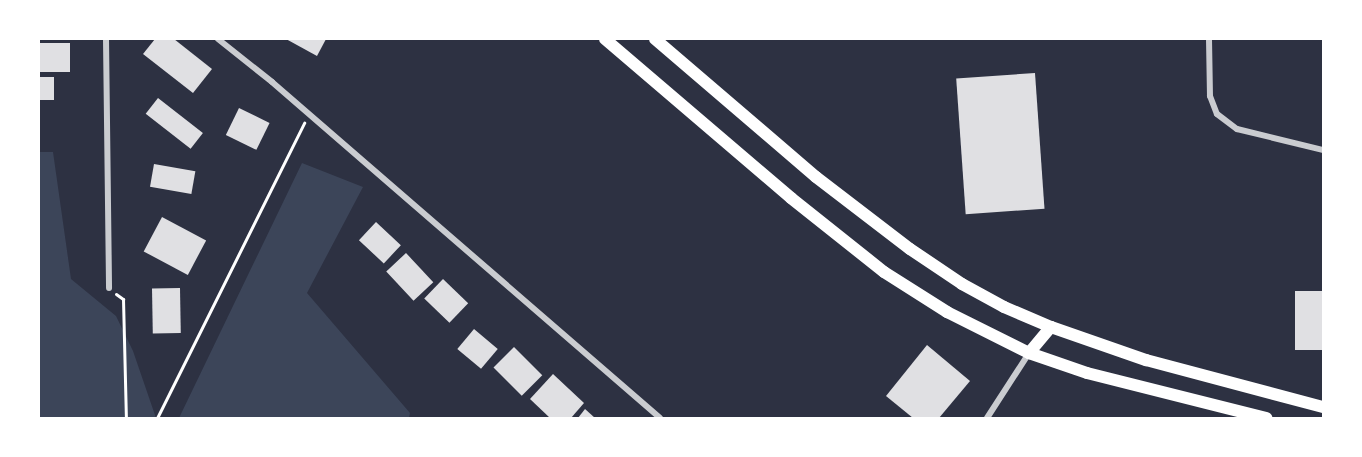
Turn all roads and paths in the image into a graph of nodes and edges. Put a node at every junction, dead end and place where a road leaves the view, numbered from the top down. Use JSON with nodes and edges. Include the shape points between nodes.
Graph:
{"nodes":[{"id":1,"x":106,"y":39,"type":"edge"},
{"id":2,"x":218,"y":39,"type":"edge"},
{"id":3,"x":605,"y":39,"type":"edge"},
{"id":4,"x":655,"y":39,"type":"edge"},
{"id":5,"x":1209,"y":39,"type":"edge"},
{"id":6,"x":309,"y":114,"type":"junction"},
{"id":7,"x":1323,"y":150,"type":"edge"},
{"id":8,"x":109,"y":288,"type":"joint"},
{"id":9,"x":1051,"y":327,"type":"junction"},
{"id":10,"x":1029,"y":353,"type":"junction"},
{"id":11,"x":1323,"y":407,"type":"edge"},
{"id":12,"x":126,"y":418,"type":"edge"},
{"id":13,"x":157,"y":418,"type":"edge"},
{"id":14,"x":660,"y":418,"type":"edge"},
{"id":15,"x":987,"y":418,"type":"edge"},
{"id":16,"x":1266,"y":418,"type":"edge"}],
"edges":[{"from":1,"to":8,"type":"street"},
{"from":2,"to":6,"type":"street"},
{"from":3,"to":10,"type":"highway","via":[[885,272],[947,312]]},
{"from":4,"to":9,"type":"highway","via":[[816,177],[910,249],[962,284]]},
{"from":5,"to":7,"type":"street","via":[[1210,96],[1216,114],[1237,129]]},
{"from":6,"to":13,"type":"path","via":[[289,147]]},
{"from":6,"to":14,"type":"street"},
{"from":8,"to":12,"type":"path","via":[[123,299]]},
{"from":9,"to":10,"type":"highway"},
{"from":9,"to":11,"type":"highway","via":[[1146,360]]},
{"from":10,"to":15,"type":"street"},
{"from":10,"to":16,"type":"highway","via":[[1087,373]]}]}
